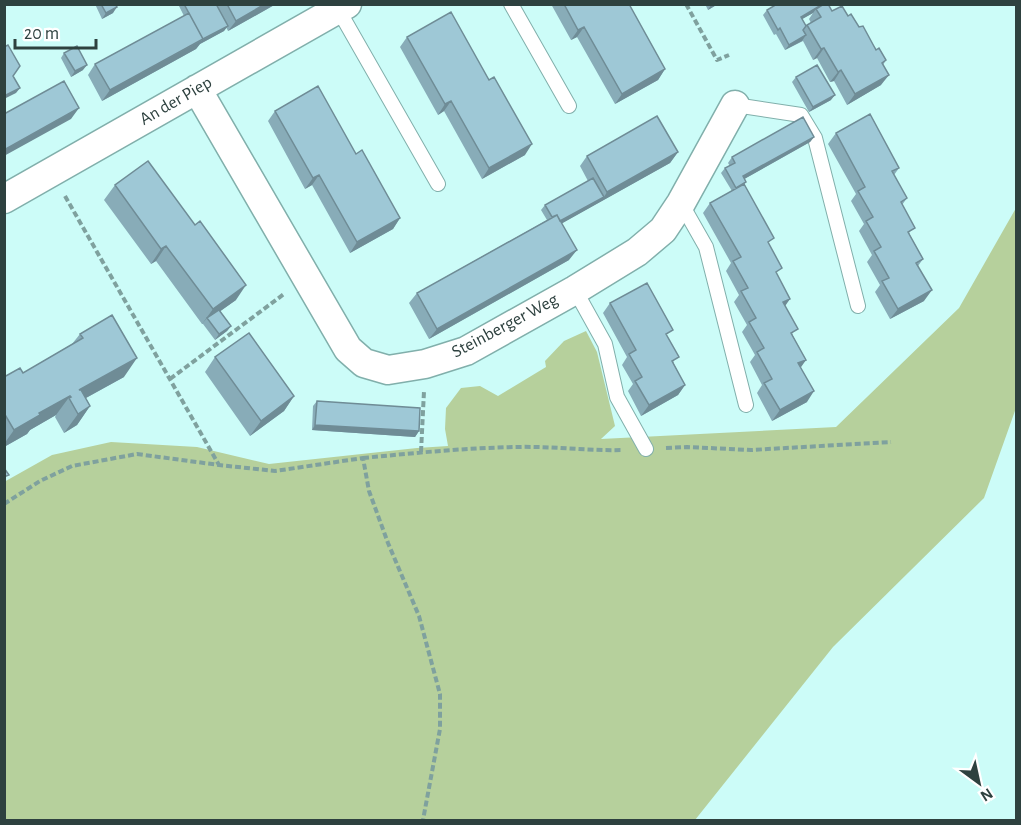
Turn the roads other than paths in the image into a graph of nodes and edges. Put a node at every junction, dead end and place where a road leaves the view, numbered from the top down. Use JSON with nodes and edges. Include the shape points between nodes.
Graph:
{"nodes":[{"id":1,"x":512,"y":4,"type":"edge"},
{"id":2,"x":343,"y":7,"type":"edge"},
{"id":3,"x":197,"y":89,"type":"junction"},
{"id":4,"x":735,"y":105,"type":"joint"},
{"id":5,"x":569,"y":106,"type":"dead end"},
{"id":6,"x":438,"y":184,"type":"dead end"},
{"id":7,"x":4,"y":199,"type":"edge"},
{"id":8,"x":681,"y":203,"type":"junction"},
{"id":9,"x":575,"y":290,"type":"junction"},
{"id":10,"x":858,"y":306,"type":"dead end"},
{"id":11,"x":746,"y":405,"type":"dead end"},
{"id":12,"x":646,"y":449,"type":"dead end"}],
"edges":[{"from":1,"to":5,"type":"lane"},
{"from":2,"to":3,"type":"street","name":"An der Piep"},
{"from":2,"to":6,"type":"lane"},
{"from":3,"to":7,"type":"street","name":"An der Piep"},
{"from":3,"to":9,"type":"street","name":"Steinberger Weg","via":[[348,350],[364,363],[388,370],[466,351]]},
{"from":4,"to":8,"type":"street","name":"Steinberger Weg"},
{"from":4,"to":10,"type":"lane","via":[[801,114],[815,138]]},
{"from":8,"to":9,"type":"street","name":"Steinberger Weg","via":[[663,230],[637,252]]},
{"from":8,"to":11,"type":"lane","via":[[706,247]]},
{"from":9,"to":12,"type":"lane","via":[[605,344],[617,397]]}]}
